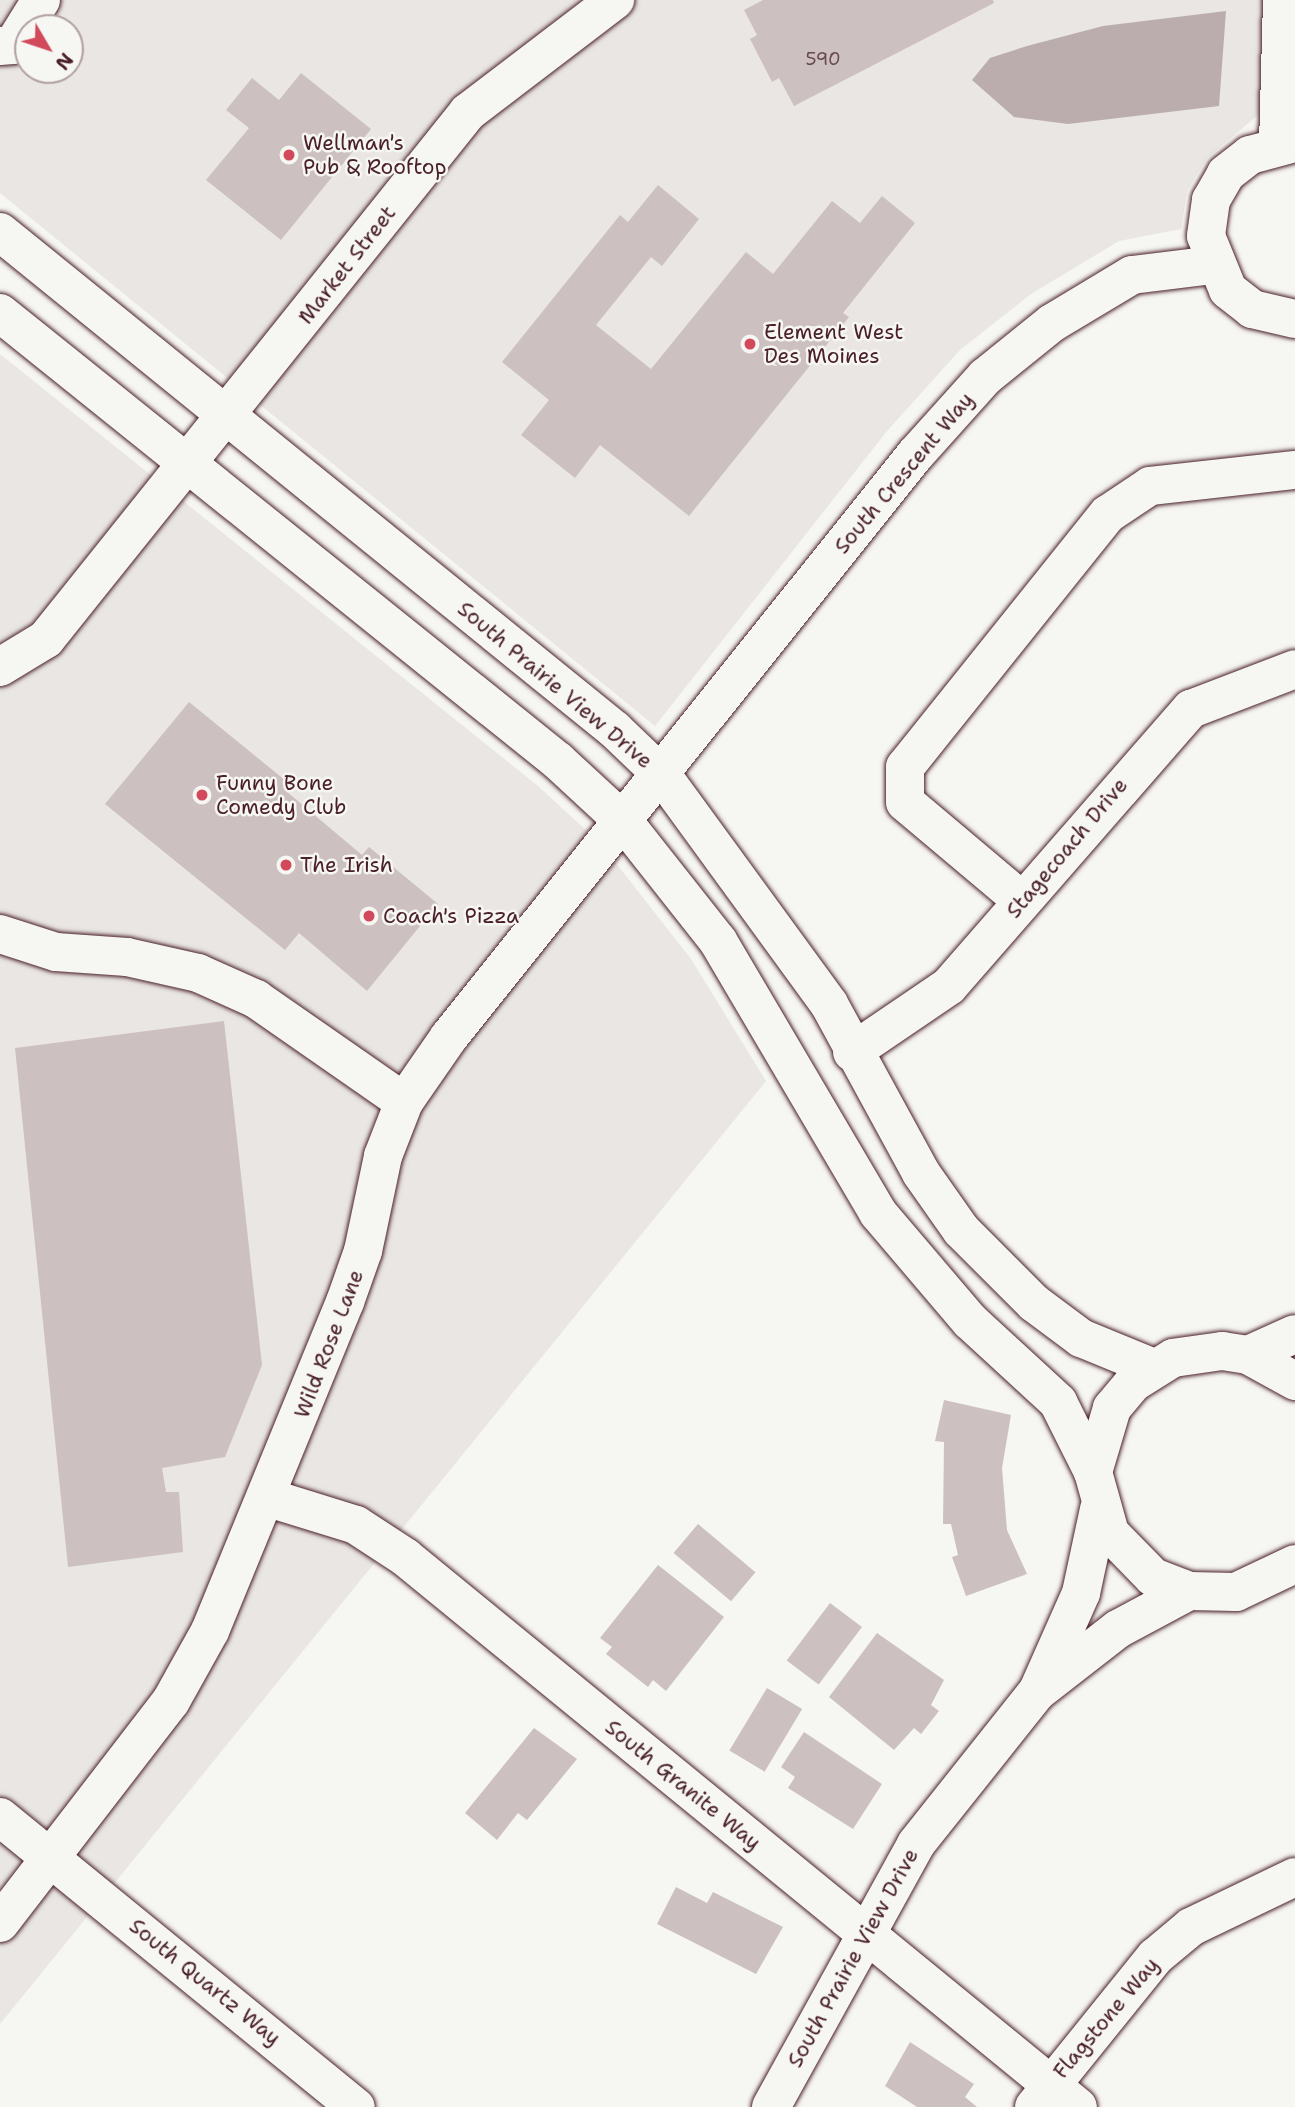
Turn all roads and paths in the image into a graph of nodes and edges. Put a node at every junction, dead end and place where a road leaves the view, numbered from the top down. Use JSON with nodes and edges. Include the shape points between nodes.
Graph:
{"nodes":[{"id":1,"x":41,"y":0,"type":"edge"},
{"id":2,"x":615,"y":0,"type":"edge"},
{"id":3,"x":1282,"y":0,"type":"edge"},
{"id":4,"x":0,"y":46,"type":"edge"},
{"id":5,"x":1286,"y":143,"type":"edge"},
{"id":6,"x":0,"y":232,"type":"edge"},
{"id":7,"x":1213,"y":265,"type":"junction"},
{"id":8,"x":0,"y":313,"type":"edge"},
{"id":9,"x":1295,"y":319,"type":"edge"},
{"id":10,"x":229,"y":414,"type":"junction"},
{"id":11,"x":190,"y":464,"type":"junction"},
{"id":12,"x":1295,"y":470,"type":"edge"},
{"id":13,"x":0,"y":667,"type":"edge"},
{"id":14,"x":1295,"y":669,"type":"edge"},
{"id":15,"x":662,"y":775,"type":"junction"},
{"id":16,"x":624,"y":822,"type":"junction"},
{"id":17,"x":1020,"y":900,"type":"junction"},
{"id":18,"x":0,"y":934,"type":"edge"},
{"id":19,"x":852,"y":1052,"type":"junction"},
{"id":20,"x":404,"y":1102,"type":"junction"},
{"id":21,"x":1295,"y":1334,"type":"edge"},
{"id":22,"x":1248,"y":1355,"type":"junction"},
{"id":23,"x":1154,"y":1367,"type":"junction"},
{"id":24,"x":1295,"y":1381,"type":"edge"},
{"id":25,"x":1096,"y":1490,"type":"junction"},
{"id":26,"x":269,"y":1498,"type":"junction"},
{"id":27,"x":1285,"y":1581,"type":"edge"},
{"id":28,"x":1189,"y":1591,"type":"junction"},
{"id":29,"x":1037,"y":1692,"type":"junction"},
{"id":30,"x":0,"y":1817,"type":"edge"},
{"id":31,"x":53,"y":1858,"type":"junction"},
{"id":32,"x":1295,"y":1877,"type":"edge"},
{"id":33,"x":0,"y":1923,"type":"edge"},
{"id":34,"x":863,"y":1933,"type":"junction"},
{"id":35,"x":1054,"y":2100,"type":"edge"},
{"id":36,"x":356,"y":2107,"type":"edge"},
{"id":37,"x":771,"y":2107,"type":"edge"}],
"edges":[{"from":1,"to":4,"type":"street","via":[[13,45]]},
{"from":2,"to":10,"type":"street","name":"Market Street","via":[[468,113]]},
{"from":3,"to":5,"type":"street"},
{"from":5,"to":7,"type":"street","via":[[1250,155],[1226,174],[1211,200],[1206,236]]},
{"from":6,"to":10,"type":"street","name":"South Prairie View Drive"},
{"from":7,"to":9,"type":"street","via":[[1228,290],[1252,309]]},
{"from":7,"to":15,"type":"street","name":"South Crescent Way","via":[[1132,275],[1052,323],[985,377],[890,485]]},
{"from":8,"to":11,"type":"street"},
{"from":10,"to":11,"type":"street","name":"Market Street"},
{"from":10,"to":15,"type":"street","name":"South Prairie View Drive"},
{"from":11,"to":13,"type":"street","name":"Market Street","via":[[46,639]]},
{"from":11,"to":16,"type":"street","via":[[558,761]]},
{"from":12,"to":17,"type":"street","via":[[1150,486],[1108,514],[905,767],[905,802]]},
{"from":14,"to":17,"type":"street","name":"Stagecoach Drive","via":[[1191,709]]},
{"from":15,"to":16,"type":"street","name":"Wild Rose Lane"},
{"from":15,"to":19,"type":"street","name":"South Prairie View Drive","via":[[829,1004]]},
{"from":16,"to":20,"type":"street","name":"Wild Rose Lane"},
{"from":16,"to":25,"type":"street","via":[[718,942],[878,1213],[971,1321],[1058,1402]]},
{"from":17,"to":19,"type":"street","name":"Stagecoach Drive","via":[[949,986]]},
{"from":18,"to":20,"type":"street","via":[[56,952],[127,957],[198,974],[256,999]]},
{"from":19,"to":23,"type":"street","name":"South Prairie View Drive","via":[[921,1173],[1003,1274],[1080,1338]]},
{"from":20,"to":26,"type":"street","name":"Wild Rose Lane","via":[[383,1156],[363,1251]]},
{"from":21,"to":22,"type":"street"},
{"from":22,"to":23,"type":"street","via":[[1196,1353]]},
{"from":22,"to":24,"type":"street"},
{"from":23,"to":25,"type":"street","via":[[1112,1408]]},
{"from":25,"to":28,"type":"street","via":[[1129,1559],[1153,1577]]},
{"from":25,"to":29,"type":"street","via":[[1081,1593]]},
{"from":26,"to":31,"type":"street","name":"Wild Rose Lane","via":[[171,1701]]},
{"from":26,"to":34,"type":"street","name":"South Granite Way","via":[[356,1525],[389,1545]]},
{"from":27,"to":28,"type":"street","via":[[1236,1592]]},
{"from":28,"to":29,"type":"street","name":"South Prairie View Drive","via":[[1118,1629]]},
{"from":29,"to":34,"type":"street","name":"South Prairie View Drive","via":[[916,1844]]},
{"from":30,"to":31,"type":"street","name":"South Quartz Way"},
{"from":31,"to":33,"type":"street","name":"Wild Rose Lane"},
{"from":31,"to":36,"type":"street","name":"South Quartz Way"},
{"from":32,"to":35,"type":"street","name":"Flagstone Way","via":[[1191,1927],[1155,1957]]},
{"from":34,"to":35,"type":"street","name":"South Granite Way"},
{"from":34,"to":37,"type":"street","name":"South Prairie View Drive"}]}
